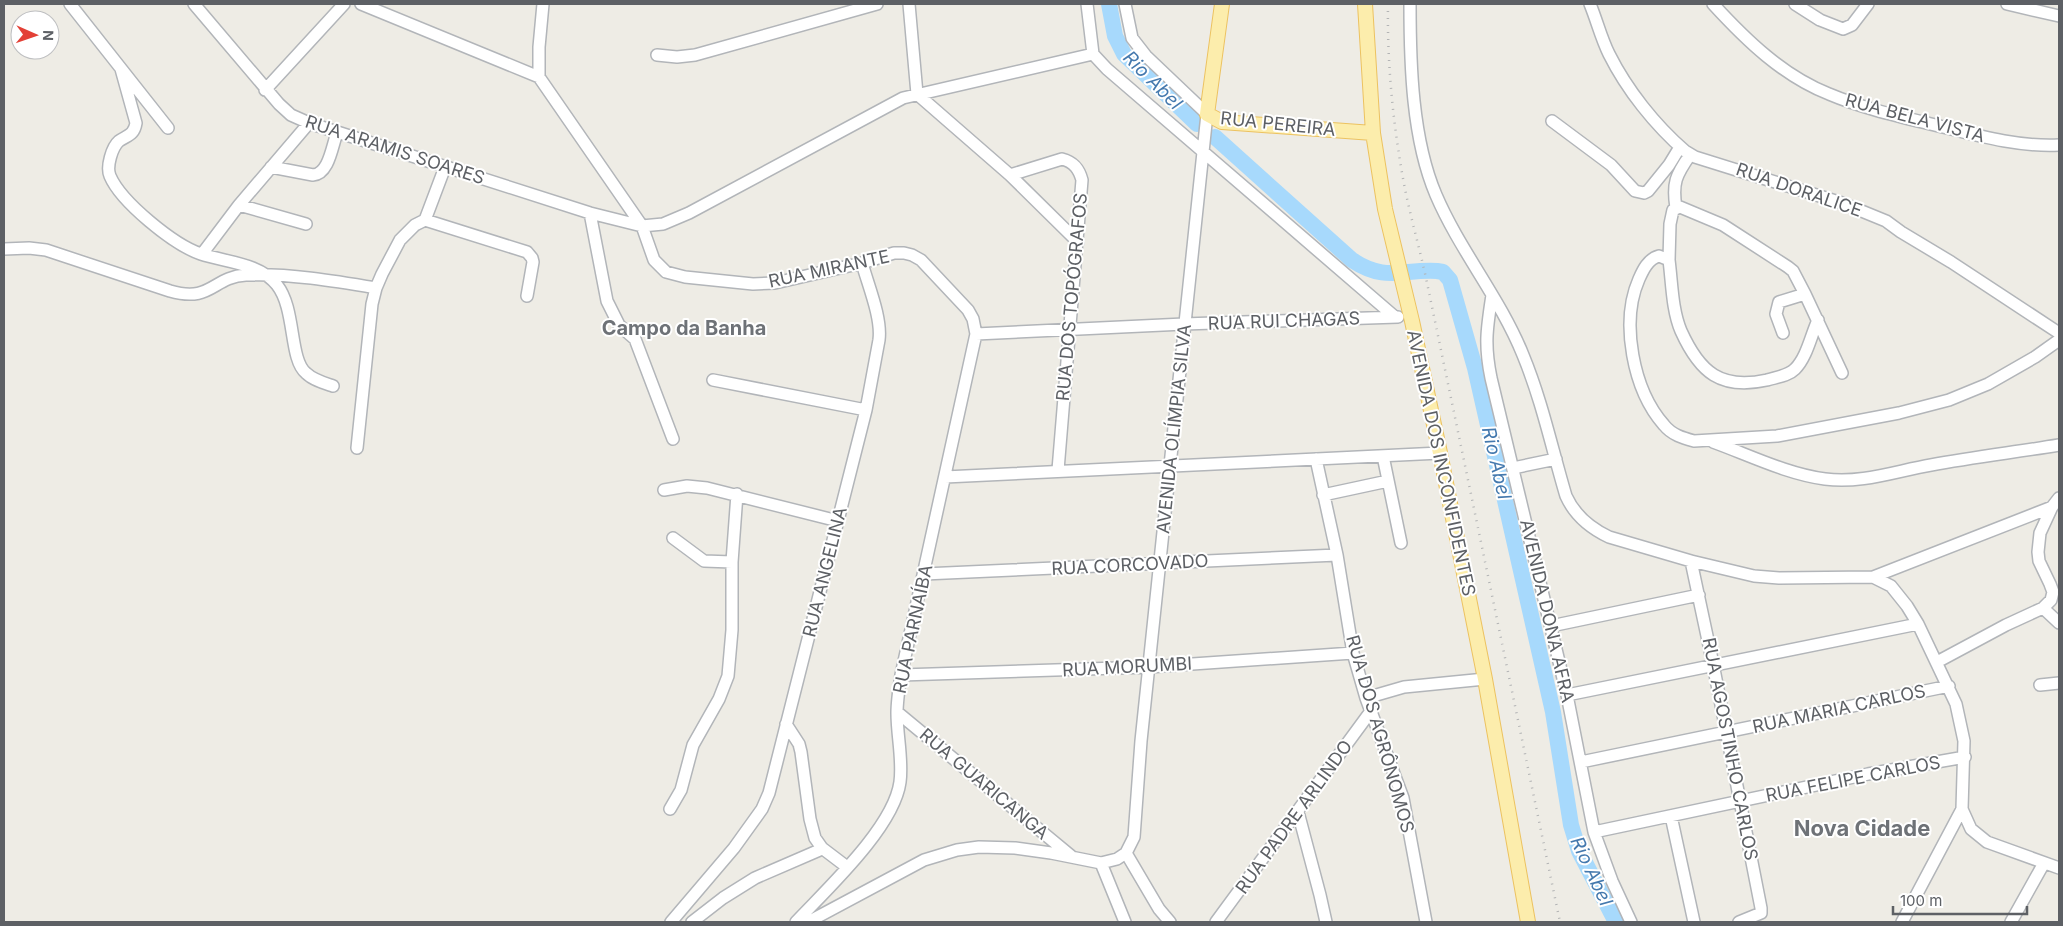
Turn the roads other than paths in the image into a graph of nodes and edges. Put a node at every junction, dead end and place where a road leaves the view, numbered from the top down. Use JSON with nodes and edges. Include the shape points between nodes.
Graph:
{"nodes":[{"id":1,"x":70,"y":4,"type":"edge"},
{"id":2,"x":194,"y":4,"type":"edge"},
{"id":3,"x":344,"y":4,"type":"edge"},
{"id":4,"x":361,"y":4,"type":"edge"},
{"id":5,"x":543,"y":4,"type":"edge"},
{"id":6,"x":877,"y":4,"type":"edge"},
{"id":7,"x":909,"y":4,"type":"edge"},
{"id":8,"x":1087,"y":4,"type":"edge"},
{"id":9,"x":1124,"y":4,"type":"edge"},
{"id":10,"x":1222,"y":4,"type":"edge"},
{"id":11,"x":1365,"y":4,"type":"edge"},
{"id":12,"x":1410,"y":4,"type":"edge"},
{"id":13,"x":1590,"y":4,"type":"edge"},
{"id":14,"x":1713,"y":4,"type":"edge"},
{"id":15,"x":1795,"y":4,"type":"edge"},
{"id":16,"x":1868,"y":4,"type":"edge"},
{"id":17,"x":2008,"y":4,"type":"edge"},
{"id":18,"x":2059,"y":16,"type":"edge"},
{"id":19,"x":1093,"y":54,"type":"junction"},
{"id":20,"x":657,"y":55,"type":"dead end"},
{"id":21,"x":121,"y":69,"type":"junction"},
{"id":22,"x":539,"y":76,"type":"junction"},
{"id":23,"x":266,"y":90,"type":"junction"},
{"id":24,"x":917,"y":94,"type":"junction"},
{"id":25,"x":1207,"y":118,"type":"junction"},
{"id":26,"x":1552,"y":121,"type":"dead end"},
{"id":27,"x":309,"y":123,"type":"junction"},
{"id":28,"x":168,"y":128,"type":"dead end"},
{"id":29,"x":1373,"y":133,"type":"junction"},
{"id":30,"x":337,"y":134,"type":"junction"},
{"id":31,"x":1203,"y":145,"type":"junction"},
{"id":32,"x":2059,"y":145,"type":"edge"},
{"id":33,"x":1680,"y":147,"type":"junction"},
{"id":34,"x":1690,"y":155,"type":"junction"},
{"id":35,"x":271,"y":167,"type":"junction"},
{"id":36,"x":445,"y":167,"type":"junction"},
{"id":37,"x":1010,"y":175,"type":"junction"},
{"id":38,"x":239,"y":205,"type":"junction"},
{"id":39,"x":1676,"y":208,"type":"junction"},
{"id":40,"x":590,"y":213,"type":"junction"},
{"id":41,"x":425,"y":220,"type":"junction"},
{"id":42,"x":306,"y":224,"type":"dead end"},
{"id":43,"x":642,"y":226,"type":"junction"},
{"id":44,"x":1078,"y":242,"type":"junction"},
{"id":45,"x":4,"y":249,"type":"edge"},
{"id":46,"x":202,"y":254,"type":"junction"},
{"id":47,"x":1669,"y":260,"type":"junction"},
{"id":48,"x":862,"y":263,"type":"junction"},
{"id":49,"x":268,"y":276,"type":"junction"},
{"id":50,"x":376,"y":288,"type":"junction"},
{"id":51,"x":1805,"y":294,"type":"junction"},
{"id":52,"x":1492,"y":295,"type":"junction"},
{"id":53,"x":527,"y":296,"type":"dead end"},
{"id":54,"x":1395,"y":317,"type":"junction"},
{"id":55,"x":1818,"y":320,"type":"junction"},
{"id":56,"x":1412,"y":321,"type":"junction"},
{"id":57,"x":1184,"y":324,"type":"junction"},
{"id":58,"x":1069,"y":330,"type":"junction"},
{"id":59,"x":1783,"y":333,"type":"dead end"},
{"id":60,"x":2059,"y":333,"type":"edge"},
{"id":61,"x":976,"y":334,"type":"junction"},
{"id":62,"x":2059,"y":340,"type":"edge"},
{"id":63,"x":1842,"y":373,"type":"dead end"},
{"id":64,"x":713,"y":380,"type":"dead end"},
{"id":65,"x":333,"y":386,"type":"dead end"},
{"id":66,"x":866,"y":410,"type":"junction"},
{"id":67,"x":673,"y":438,"type":"dead end"},
{"id":68,"x":1712,"y":441,"type":"junction"},
{"id":69,"x":2059,"y":445,"type":"edge"},
{"id":70,"x":358,"y":448,"type":"dead end"},
{"id":71,"x":1440,"y":453,"type":"junction"},
{"id":72,"x":1383,"y":456,"type":"junction"},
{"id":73,"x":1316,"y":459,"type":"junction"},
{"id":74,"x":1556,"y":459,"type":"junction"},
{"id":75,"x":1170,"y":466,"type":"junction"},
{"id":76,"x":1513,"y":468,"type":"junction"},
{"id":77,"x":1058,"y":470,"type":"junction"},
{"id":78,"x":945,"y":477,"type":"junction"},
{"id":79,"x":1388,"y":481,"type":"junction"},
{"id":80,"x":664,"y":490,"type":"dead end"},
{"id":81,"x":737,"y":494,"type":"junction"},
{"id":82,"x":1323,"y":494,"type":"junction"},
{"id":83,"x":2056,"y":503,"type":"edge"},
{"id":84,"x":838,"y":521,"type":"junction"},
{"id":85,"x":673,"y":538,"type":"dead end"},
{"id":86,"x":1401,"y":542,"type":"dead end"},
{"id":87,"x":1336,"y":555,"type":"junction"},
{"id":88,"x":1691,"y":561,"type":"junction"},
{"id":89,"x":732,"y":562,"type":"junction"},
{"id":90,"x":1160,"y":564,"type":"junction"},
{"id":91,"x":924,"y":574,"type":"junction"},
{"id":92,"x":1873,"y":577,"type":"junction"},
{"id":93,"x":2056,"y":594,"type":"edge"},
{"id":94,"x":1699,"y":595,"type":"junction"},
{"id":95,"x":2043,"y":608,"type":"junction"},
{"id":96,"x":2059,"y":623,"type":"edge"},
{"id":97,"x":1918,"y":624,"type":"junction"},
{"id":98,"x":1551,"y":626,"type":"junction"},
{"id":99,"x":1353,"y":654,"type":"junction"},
{"id":100,"x":1937,"y":662,"type":"junction"},
{"id":101,"x":1713,"y":664,"type":"junction"},
{"id":102,"x":1149,"y":667,"type":"junction"},
{"id":103,"x":901,"y":675,"type":"junction"},
{"id":104,"x":1485,"y":679,"type":"junction"},
{"id":105,"x":2059,"y":683,"type":"edge"},
{"id":106,"x":2040,"y":685,"type":"dead end"},
{"id":107,"x":1950,"y":686,"type":"junction"},
{"id":108,"x":1567,"y":695,"type":"junction"},
{"id":109,"x":1366,"y":698,"type":"junction"},
{"id":110,"x":1371,"y":711,"type":"junction"},
{"id":111,"x":897,"y":712,"type":"junction"},
{"id":112,"x":786,"y":724,"type":"junction"},
{"id":113,"x":1727,"y":733,"type":"junction"},
{"id":114,"x":1965,"y":757,"type":"junction"},
{"id":115,"x":1581,"y":762,"type":"junction"},
{"id":116,"x":1740,"y":801,"type":"junction"},
{"id":117,"x":670,"y":809,"type":"dead end"},
{"id":118,"x":1962,"y":809,"type":"junction"},
{"id":119,"x":1298,"y":812,"type":"junction"},
{"id":120,"x":1671,"y":816,"type":"junction"},
{"id":121,"x":1594,"y":832,"type":"junction"},
{"id":122,"x":822,"y":849,"type":"junction"},
{"id":123,"x":1126,"y":853,"type":"junction"},
{"id":124,"x":1072,"y":857,"type":"junction"},
{"id":125,"x":1101,"y":863,"type":"junction"},
{"id":126,"x":2044,"y":863,"type":"junction"},
{"id":127,"x":847,"y":867,"type":"junction"},
{"id":128,"x":2059,"y":868,"type":"edge"},
{"id":129,"x":671,"y":922,"type":"edge"},
{"id":130,"x":692,"y":922,"type":"edge"},
{"id":131,"x":796,"y":922,"type":"edge"},
{"id":132,"x":808,"y":922,"type":"edge"},
{"id":133,"x":1125,"y":922,"type":"edge"},
{"id":134,"x":1170,"y":922,"type":"edge"},
{"id":135,"x":1216,"y":922,"type":"edge"},
{"id":136,"x":1326,"y":922,"type":"edge"},
{"id":137,"x":1426,"y":922,"type":"edge"},
{"id":138,"x":1528,"y":922,"type":"edge"},
{"id":139,"x":1631,"y":922,"type":"edge"},
{"id":140,"x":1694,"y":922,"type":"edge"},
{"id":141,"x":1739,"y":922,"type":"edge"},
{"id":142,"x":1902,"y":922,"type":"edge"},
{"id":143,"x":2011,"y":922,"type":"edge"}],
"edges":[{"from":1,"to":21,"type":"street"},
{"from":2,"to":23,"type":"street","name":"RUA ARAMIS SOARES"},
{"from":3,"to":23,"type":"street"},
{"from":4,"to":22,"type":"street"},
{"from":5,"to":22,"type":"street"},
{"from":6,"to":20,"type":"street","via":[[695,55]]},
{"from":7,"to":24,"type":"street"},
{"from":8,"to":19,"type":"street"},
{"from":9,"to":25,"type":"street","name":"RUA PEREIRA","via":[[1132,38]]},
{"from":10,"to":25,"type":"main road","name":"AVENIDA OLÍMPIA SILVA"},
{"from":11,"to":29,"type":"main road","name":"AVENIDA DOS INCONFIDENTES"},
{"from":12,"to":52,"type":"street","via":[[1415,97],[1428,170],[1447,216]]},
{"from":13,"to":33,"type":"street","name":"RUA DORALICE","via":[[1619,73],[1632,93]]},
{"from":14,"to":32,"type":"street","name":"RUA BELA VISTA","via":[[1761,52],[1828,94],[1881,112],[1983,137]]},
{"from":15,"to":16,"type":"street","via":[[1820,20],[1843,29],[1852,25]]},
{"from":17,"to":18,"type":"street"},
{"from":19,"to":24,"type":"street"},
{"from":19,"to":31,"type":"street","via":[[1119,80]]},
{"from":21,"to":28,"type":"street"},
{"from":21,"to":46,"type":"street","via":[[136,123],[129,136],[118,142],[109,161],[110,176],[146,218],[181,245]]},
{"from":22,"to":43,"type":"street","name":"RUA MIRANTE"},
{"from":23,"to":27,"type":"street","name":"RUA ARAMIS SOARES","via":[[291,115]]},
{"from":24,"to":37,"type":"street"},
{"from":24,"to":43,"type":"street","via":[[891,104],[689,213],[663,224]]},
{"from":25,"to":29,"type":"main road","name":"RUA PEREIRA","via":[[1222,122]]},
{"from":25,"to":31,"type":"street","name":"AVENIDA OLÍMPIA SILVA"},
{"from":26,"to":33,"type":"street","via":[[1610,165],[1640,193],[1648,191]]},
{"from":27,"to":30,"type":"street","name":"RUA ARAMIS SOARES"},
{"from":27,"to":35,"type":"street"},
{"from":29,"to":56,"type":"main road","name":"AVENIDA DOS INCONFIDENTES","via":[[1384,209]]},
{"from":30,"to":35,"type":"street","via":[[320,173],[313,175]]},
{"from":30,"to":36,"type":"street","name":"RUA ARAMIS SOARES"},
{"from":31,"to":54,"type":"street"},
{"from":31,"to":57,"type":"street","name":"AVENIDA OLÍMPIA SILVA"},
{"from":33,"to":34,"type":"street","name":"RUA DORALICE"},
{"from":34,"to":39,"type":"street","via":[[1673,188]]},
{"from":34,"to":60,"type":"street","name":"RUA DORALICE","via":[[1886,220]]},
{"from":35,"to":38,"type":"street"},
{"from":36,"to":40,"type":"street","name":"RUA ARAMIS SOARES"},
{"from":36,"to":41,"type":"street"},
{"from":37,"to":44,"type":"street"},
{"from":37,"to":44,"type":"street","name":"RUA DOS TOPÓGRAFOS","via":[[1062,159],[1075,165],[1082,180]]},
{"from":38,"to":42,"type":"street"},
{"from":38,"to":46,"type":"street"},
{"from":39,"to":47,"type":"street","via":[[1670,218]]},
{"from":39,"to":51,"type":"street","via":[[1684,207],[1723,225],[1788,267]]},
{"from":40,"to":43,"type":"street","name":"RUA ARAMIS SOARES"},
{"from":40,"to":67,"type":"street","via":[[607,301],[620,325],[635,339]]},
{"from":41,"to":50,"type":"street","via":[[400,240]]},
{"from":41,"to":53,"type":"street","via":[[526,252],[533,262]]},
{"from":43,"to":48,"type":"street","name":"RUA MIRANTE","via":[[657,264],[677,276],[753,284],[775,283]]},
{"from":44,"to":58,"type":"street","name":"RUA DOS TOPÓGRAFOS"},
{"from":45,"to":49,"type":"street","via":[[46,250],[190,296],[238,276]]},
{"from":46,"to":49,"type":"street","via":[[241,264]]},
{"from":47,"to":55,"type":"street","via":[[1680,330],[1697,360],[1719,378],[1744,384],[1790,373],[1803,357]]},
{"from":47,"to":68,"type":"street","via":[[1659,256],[1651,260],[1641,274],[1632,299],[1630,323],[1640,382],[1665,427],[1682,438]]},
{"from":48,"to":61,"type":"street","name":"RUA MIRANTE","via":[[894,254],[912,255],[921,260],[968,310]]},
{"from":48,"to":66,"type":"street","name":"RUA ANGELINA","via":[[880,333]]},
{"from":49,"to":50,"type":"street","via":[[329,280]]},
{"from":49,"to":65,"type":"street","via":[[286,303],[302,370]]},
{"from":50,"to":70,"type":"street"},
{"from":51,"to":55,"type":"street"},
{"from":51,"to":59,"type":"street","via":[[1779,302],[1776,314]]},
{"from":52,"to":74,"type":"street","via":[[1523,355]]},
{"from":52,"to":76,"type":"street","name":"AVENIDA DONA AFRA","via":[[1486,354]]},
{"from":54,"to":56,"type":"street","name":"RUA RUI CHAGAS"},
{"from":54,"to":57,"type":"street","name":"RUA RUI CHAGAS"},
{"from":55,"to":63,"type":"street"},
{"from":56,"to":71,"type":"main road","name":"AVENIDA DOS INCONFIDENTES"},
{"from":57,"to":58,"type":"street","name":"RUA RUI CHAGAS"},
{"from":57,"to":75,"type":"street","name":"AVENIDA OLÍMPIA SILVA"},
{"from":58,"to":61,"type":"street","name":"RUA RUI CHAGAS"},
{"from":58,"to":77,"type":"street","name":"RUA DOS TOPÓGRAFOS"},
{"from":61,"to":78,"type":"street","name":"RUA PARNAÍBA"},
{"from":62,"to":68,"type":"street","via":[[1988,384],[1949,400],[1777,436]]},
{"from":64,"to":66,"type":"street"},
{"from":66,"to":84,"type":"street","name":"RUA ANGELINA"},
{"from":68,"to":69,"type":"street","via":[[1796,472],[1841,480]]},
{"from":71,"to":72,"type":"street"},
{"from":71,"to":104,"type":"main road","name":"AVENIDA DOS INCONFIDENTES"},
{"from":72,"to":73,"type":"street"},
{"from":72,"to":79,"type":"street"},
{"from":73,"to":75,"type":"street"},
{"from":73,"to":82,"type":"street","name":"RUA DOS AGRÔNOMOS"},
{"from":74,"to":76,"type":"street"},
{"from":74,"to":88,"type":"street","via":[[1570,504],[1579,517],[1597,531]]},
{"from":75,"to":77,"type":"street"},
{"from":75,"to":90,"type":"street","name":"AVENIDA OLÍMPIA SILVA"},
{"from":76,"to":98,"type":"street","name":"AVENIDA DONA AFRA"},
{"from":77,"to":78,"type":"street"},
{"from":78,"to":91,"type":"street","name":"RUA PARNAÍBA"},
{"from":79,"to":82,"type":"street"},
{"from":79,"to":86,"type":"street"},
{"from":80,"to":81,"type":"street","via":[[696,486]]},
{"from":81,"to":84,"type":"street"},
{"from":81,"to":89,"type":"street"},
{"from":82,"to":87,"type":"street","name":"RUA DOS AGRÔNOMOS"},
{"from":83,"to":92,"type":"street"},
{"from":83,"to":93,"type":"street","via":[[2040,533],[2038,552],[2039,561]]},
{"from":84,"to":112,"type":"street","name":"RUA ANGELINA"},
{"from":85,"to":89,"type":"street","via":[[704,560]]},
{"from":87,"to":90,"type":"street","name":"RUA CORCOVADO"},
{"from":87,"to":99,"type":"street","name":"RUA DOS AGRÔNOMOS"},
{"from":88,"to":92,"type":"street","via":[[1754,576]]},
{"from":88,"to":94,"type":"street","name":"RUA AGOSTINHO CARLOS"},
{"from":89,"to":117,"type":"street","via":[[728,676],[719,699],[692,745],[681,790]]},
{"from":90,"to":91,"type":"street","name":"RUA CORCOVADO"},
{"from":90,"to":102,"type":"street","name":"AVENIDA OLÍMPIA SILVA"},
{"from":91,"to":103,"type":"street","name":"RUA PARNAÍBA"},
{"from":92,"to":97,"type":"street","via":[[1894,590]]},
{"from":93,"to":95,"type":"street"},
{"from":94,"to":98,"type":"street"},
{"from":94,"to":101,"type":"street","name":"RUA AGOSTINHO CARLOS"},
{"from":95,"to":96,"type":"street"},
{"from":95,"to":100,"type":"street"},
{"from":97,"to":100,"type":"street"},
{"from":97,"to":101,"type":"street"},
{"from":98,"to":108,"type":"street","name":"AVENIDA DONA AFRA"},
{"from":99,"to":102,"type":"street","name":"RUA MORUMBI"},
{"from":99,"to":109,"type":"street","name":"RUA DOS AGRÔNOMOS"},
{"from":100,"to":107,"type":"street"},
{"from":101,"to":108,"type":"street"},
{"from":101,"to":113,"type":"street","name":"RUA AGOSTINHO CARLOS"},
{"from":102,"to":103,"type":"street","name":"RUA MORUMBI"},
{"from":102,"to":123,"type":"street","name":"AVENIDA OLÍMPIA SILVA","via":[[1134,837]]},
{"from":103,"to":111,"type":"street","name":"RUA PARNAÍBA"},
{"from":104,"to":109,"type":"street","via":[[1420,684]]},
{"from":104,"to":138,"type":"main road","name":"AVENIDA DOS INCONFIDENTES"},
{"from":105,"to":106,"type":"street"},
{"from":107,"to":113,"type":"street","name":"RUA MARIA CARLOS"},
{"from":107,"to":114,"type":"street","via":[[1961,721]]},
{"from":108,"to":115,"type":"street","name":"AVENIDA DONA AFRA"},
{"from":109,"to":110,"type":"street","name":"RUA DOS AGRÔNOMOS"},
{"from":110,"to":119,"type":"street","name":"RUA PADRE ARLINDO"},
{"from":110,"to":137,"type":"street","name":"RUA DOS AGRÔNOMOS","via":[[1403,798]]},
{"from":111,"to":124,"type":"street","name":"RUA GUARICANGA"},
{"from":111,"to":127,"type":"street","name":"RUA PARNAÍBA","via":[[901,770],[897,796],[885,822]]},
{"from":112,"to":122,"type":"street","via":[[799,744],[812,830]]},
{"from":112,"to":129,"type":"street","name":"RUA ANGELINA","via":[[766,801],[719,866]]},
{"from":113,"to":115,"type":"street","name":"RUA MARIA CARLOS"},
{"from":113,"to":116,"type":"street","name":"RUA AGOSTINHO CARLOS"},
{"from":114,"to":116,"type":"street","name":"RUA FELIPE CARLOS"},
{"from":114,"to":118,"type":"street"},
{"from":115,"to":121,"type":"street","name":"AVENIDA DONA AFRA"},
{"from":116,"to":120,"type":"street","name":"RUA FELIPE CARLOS"},
{"from":116,"to":141,"type":"street","name":"RUA AGOSTINHO CARLOS","via":[[1761,913]]},
{"from":118,"to":126,"type":"street","via":[[1971,829],[1987,842]]},
{"from":118,"to":142,"type":"street"},
{"from":119,"to":135,"type":"street","name":"RUA PADRE ARLINDO"},
{"from":119,"to":136,"type":"street"},
{"from":120,"to":121,"type":"street","name":"RUA FELIPE CARLOS"},
{"from":120,"to":140,"type":"street"},
{"from":121,"to":139,"type":"street","name":"AVENIDA DONA AFRA"},
{"from":122,"to":127,"type":"street"},
{"from":122,"to":130,"type":"street","via":[[755,878]]},
{"from":123,"to":125,"type":"street"},
{"from":123,"to":134,"type":"street"},
{"from":124,"to":125,"type":"street"},
{"from":124,"to":132,"type":"street","via":[[999,847],[957,850],[924,860]]},
{"from":125,"to":133,"type":"street"},
{"from":126,"to":128,"type":"street"},
{"from":126,"to":143,"type":"street"},
{"from":127,"to":131,"type":"street","name":"RUA PARNAÍBA"}]}
